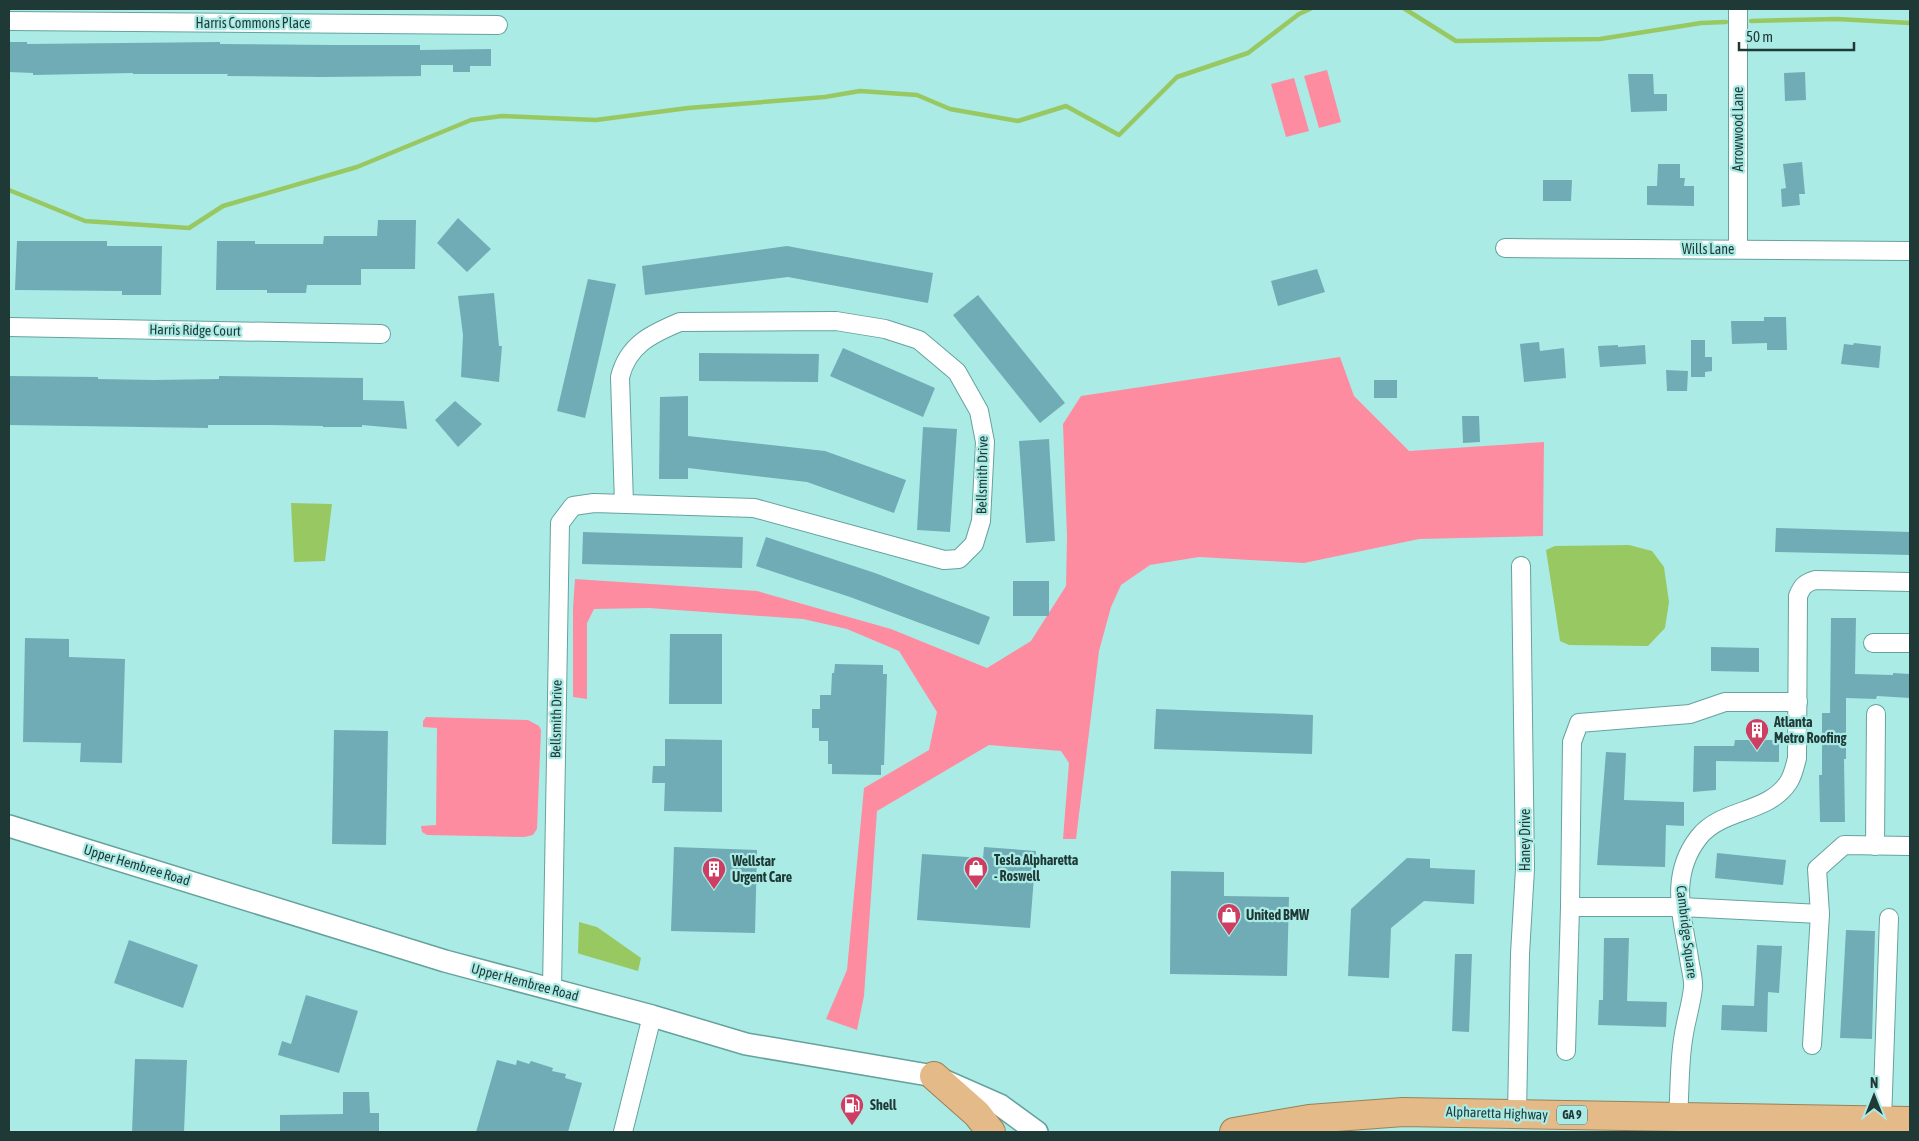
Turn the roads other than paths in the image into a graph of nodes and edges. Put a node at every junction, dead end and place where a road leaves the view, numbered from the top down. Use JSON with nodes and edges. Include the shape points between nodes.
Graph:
{"nodes":[{"id":1,"x":1738,"y":9,"type":"edge"},
{"id":2,"x":9,"y":22,"type":"edge"},
{"id":3,"x":498,"y":25,"type":"dead end"},
{"id":4,"x":1505,"y":248,"type":"dead end"},
{"id":5,"x":1738,"y":249,"type":"junction"},
{"id":6,"x":1910,"y":251,"type":"edge"},
{"id":7,"x":9,"y":327,"type":"edge"},
{"id":8,"x":381,"y":334,"type":"dead end"},
{"id":9,"x":624,"y":504,"type":"junction"},
{"id":10,"x":1521,"y":566,"type":"dead end"},
{"id":11,"x":1910,"y":582,"type":"edge"},
{"id":12,"x":1873,"y":643,"type":"dead end"},
{"id":13,"x":1910,"y":643,"type":"edge"},
{"id":14,"x":1798,"y":702,"type":"junction"},
{"id":15,"x":1876,"y":714,"type":"dead end"},
{"id":16,"x":9,"y":826,"type":"edge"},
{"id":17,"x":1875,"y":846,"type":"junction"},
{"id":18,"x":1910,"y":846,"type":"edge"},
{"id":19,"x":1570,"y":907,"type":"junction"},
{"id":20,"x":1681,"y":907,"type":"junction"},
{"id":21,"x":1820,"y":914,"type":"junction"},
{"id":22,"x":1889,"y":918,"type":"dead end"},
{"id":23,"x":552,"y":989,"type":"junction"},
{"id":24,"x":652,"y":1016,"type":"junction"},
{"id":25,"x":1812,"y":1045,"type":"dead end"},
{"id":26,"x":1566,"y":1051,"type":"dead end"},
{"id":27,"x":934,"y":1076,"type":"junction"},
{"id":28,"x":1517,"y":1115,"type":"junction"},
{"id":29,"x":1678,"y":1116,"type":"junction"},
{"id":30,"x":1882,"y":1120,"type":"junction"},
{"id":31,"x":1910,"y":1121,"type":"edge"},
{"id":32,"x":623,"y":1132,"type":"edge"},
{"id":33,"x":991,"y":1132,"type":"edge"},
{"id":34,"x":1037,"y":1132,"type":"edge"},
{"id":35,"x":1234,"y":1132,"type":"edge"}],
"edges":[{"from":1,"to":5,"type":"street","name":"Arrowwood Lane"},
{"from":2,"to":3,"type":"street","name":"Harris Commons Place"},
{"from":4,"to":5,"type":"street","name":"Wills Lane"},
{"from":5,"to":6,"type":"street","name":"Wills Lane"},
{"from":7,"to":8,"type":"street","name":"Harris Ridge Court"},
{"from":9,"to":9,"type":"street","name":"Bellsmith Drive","via":[[754,508],[944,560],[959,559],[974,544],[981,521],[985,442],[979,410],[957,372],[919,340],[885,329],[836,321],[680,322],[639,343],[623,364],[620,378]]},
{"from":9,"to":23,"type":"street","name":"Bellsmith Drive","via":[[573,506],[560,523]]},
{"from":10,"to":28,"type":"street","name":"Haney Drive","via":[[1526,869],[1520,954]]},
{"from":11,"to":14,"type":"street","name":"Cambridge Square","via":[[1815,580],[1801,587],[1798,596]]},
{"from":12,"to":13,"type":"street"},
{"from":14,"to":19,"type":"street","via":[[1725,702],[1690,714],[1579,723],[1572,742]]},
{"from":14,"to":20,"type":"street","name":"Cambridge Square","via":[[1797,758],[1790,781],[1771,800],[1725,817],[1700,835],[1682,867],[1679,885]]},
{"from":15,"to":17,"type":"street"},
{"from":16,"to":23,"type":"street","name":"Upper Hembree Road","via":[[445,961]]},
{"from":17,"to":18,"type":"street"},
{"from":17,"to":21,"type":"street","via":[[1844,845],[1817,869]]},
{"from":19,"to":20,"type":"street"},
{"from":19,"to":26,"type":"street"},
{"from":20,"to":21,"type":"street"},
{"from":20,"to":29,"type":"street","name":"Cambridge Square","via":[[1694,986],[1683,1042]]},
{"from":21,"to":25,"type":"street"},
{"from":22,"to":30,"type":"street"},
{"from":23,"to":24,"type":"street","name":"Upper Hembree Road"},
{"from":24,"to":27,"type":"street","name":"Upper Hembree Road","via":[[746,1044]]},
{"from":24,"to":32,"type":"street"},
{"from":27,"to":33,"type":"highway","via":[[977,1114]]},
{"from":27,"to":34,"type":"street","name":"Upper Hembree Road","via":[[1000,1105]]},
{"from":28,"to":29,"type":"highway","name":"Alpharetta Highway","number":"GA 9"},
{"from":28,"to":35,"type":"highway","name":"Alpharetta Highway","number":"GA 9","via":[[1362,1114]]},
{"from":29,"to":30,"type":"highway","name":"Alpharetta Highway","number":"GA 9"},
{"from":30,"to":31,"type":"highway","name":"Alpharetta Highway","number":"GA 9"}]}
